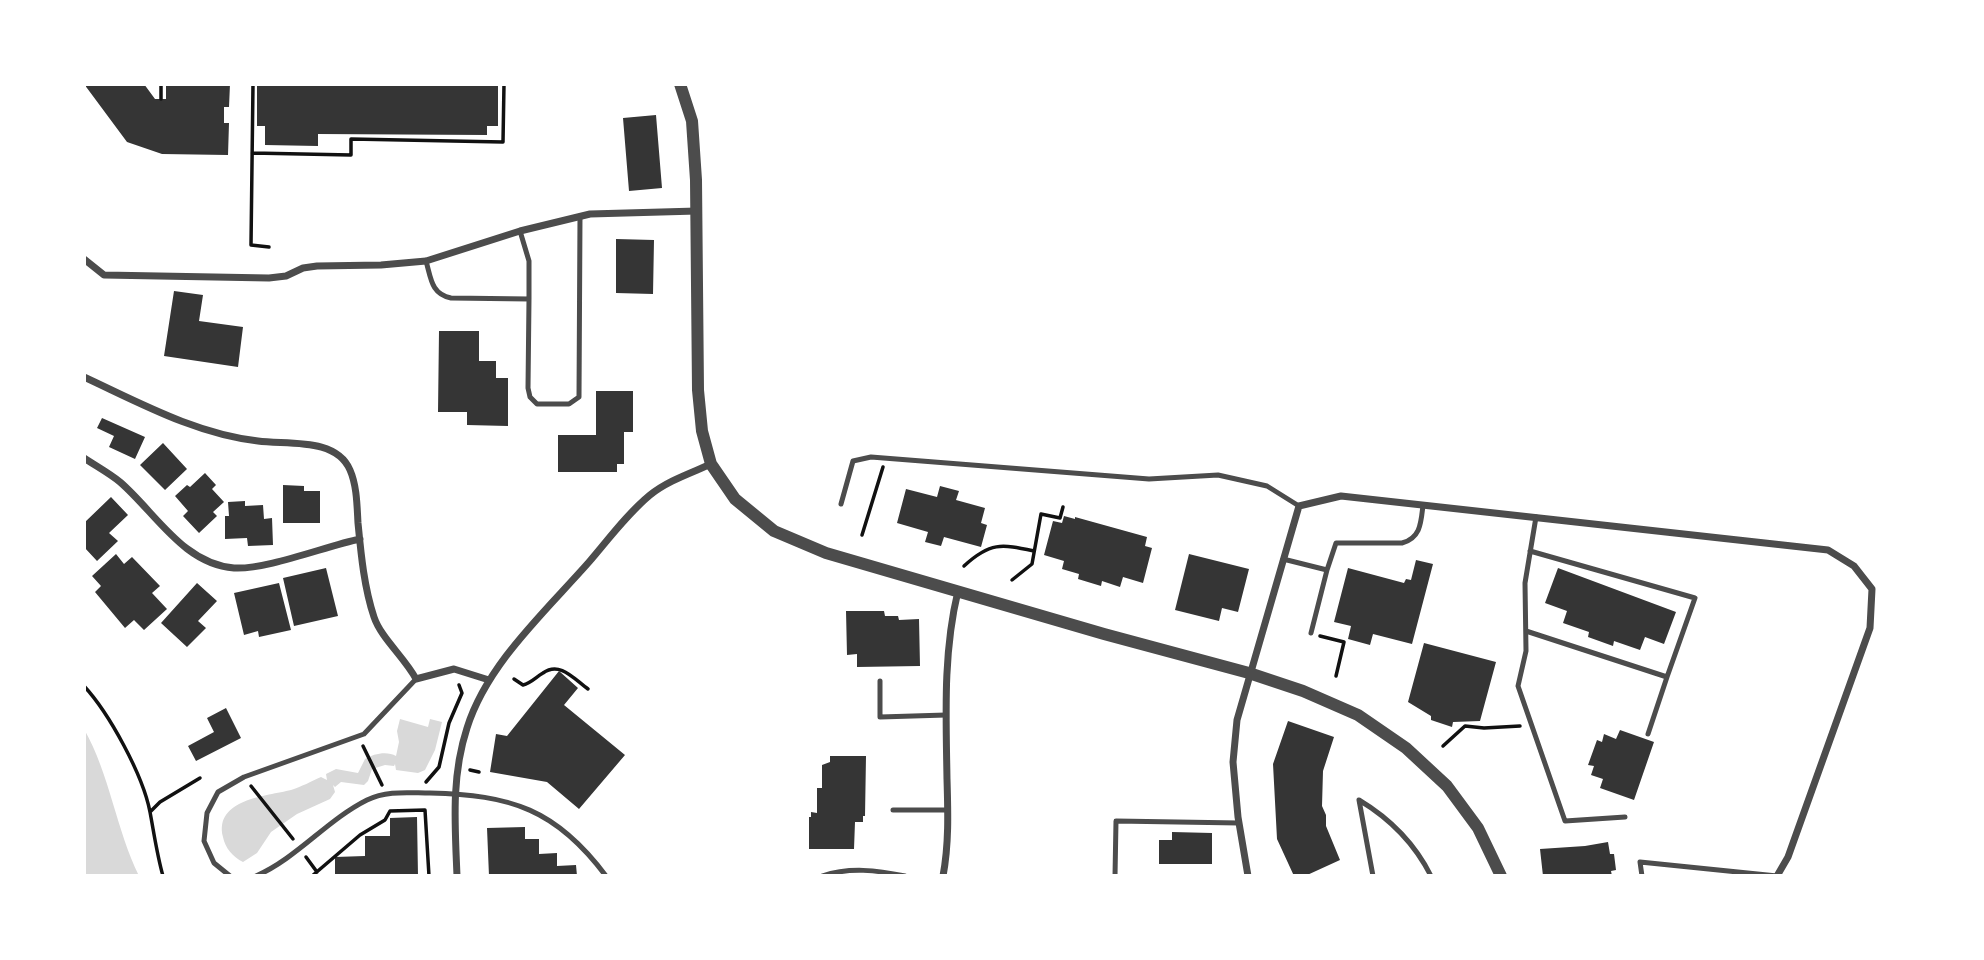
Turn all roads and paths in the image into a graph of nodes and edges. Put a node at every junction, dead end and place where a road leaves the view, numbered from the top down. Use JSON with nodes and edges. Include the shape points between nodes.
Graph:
{"nodes":[{"id":1,"x":161,"y":84,"type":"edge"},
{"id":2,"x":253,"y":84,"type":"edge"},
{"id":3,"x":504,"y":84,"type":"edge"},
{"id":4,"x":680,"y":84,"type":"edge"},
{"id":5,"x":161,"y":99,"type":"dead end"},
{"id":6,"x":252,"y":153,"type":"junction"},
{"id":7,"x":697,"y":211,"type":"junction"},
{"id":8,"x":580,"y":216,"type":"junction"},
{"id":9,"x":520,"y":231,"type":"junction"},
{"id":10,"x":269,"y":247,"type":"dead end"},
{"id":11,"x":84,"y":259,"type":"edge"},
{"id":12,"x":426,"y":261,"type":"junction"},
{"id":13,"x":529,"y":299,"type":"junction"},
{"id":14,"x":84,"y":377,"type":"edge"},
{"id":15,"x":84,"y":458,"type":"edge"},
{"id":16,"x":886,"y":458,"type":"junction"},
{"id":17,"x":711,"y":464,"type":"junction"},
{"id":18,"x":841,"y":504,"type":"dead end"},
{"id":19,"x":1423,"y":505,"type":"junction"},
{"id":20,"x":1299,"y":506,"type":"junction"},
{"id":21,"x":1063,"y":508,"type":"dead end"},
{"id":22,"x":1536,"y":517,"type":"junction"},
{"id":23,"x":862,"y":535,"type":"dead end"},
{"id":24,"x":360,"y":539,"type":"junction"},
{"id":25,"x":1034,"y":551,"type":"junction"},
{"id":26,"x":1530,"y":551,"type":"junction"},
{"id":27,"x":1283,"y":559,"type":"junction"},
{"id":28,"x":964,"y":566,"type":"dead end"},
{"id":29,"x":1327,"y":570,"type":"junction"},
{"id":30,"x":1012,"y":580,"type":"dead end"},
{"id":31,"x":958,"y":590,"type":"junction"},
{"id":32,"x":1526,"y":631,"type":"junction"},
{"id":33,"x":1311,"y":634,"type":"joint"},
{"id":34,"x":1249,"y":673,"type":"junction"},
{"id":35,"x":1336,"y":676,"type":"dead end"},
{"id":36,"x":1667,"y":677,"type":"junction"},
{"id":37,"x":416,"y":679,"type":"junction"},
{"id":38,"x":489,"y":680,"type":"junction"},
{"id":39,"x":514,"y":680,"type":"dead end"},
{"id":40,"x":880,"y":681,"type":"dead end"},
{"id":41,"x":458,"y":685,"type":"dead end"},
{"id":42,"x":84,"y":686,"type":"edge"},
{"id":43,"x":588,"y":690,"type":"dead end"},
{"id":44,"x":946,"y":715,"type":"junction"},
{"id":45,"x":1532,"y":726,"type":"junction"},
{"id":46,"x":1648,"y":734,"type":"dead end"},
{"id":47,"x":363,"y":746,"type":"dead end"},
{"id":48,"x":1443,"y":746,"type":"dead end"},
{"id":49,"x":470,"y":770,"type":"dead end"},
{"id":50,"x":479,"y":772,"type":"dead end"},
{"id":51,"x":200,"y":778,"type":"dead end"},
{"id":52,"x":426,"y":782,"type":"dead end"},
{"id":53,"x":251,"y":785,"type":"dead end"},
{"id":54,"x":382,"y":785,"type":"dead end"},
{"id":55,"x":454,"y":794,"type":"junction"},
{"id":56,"x":388,"y":803,"type":"dead end"},
{"id":57,"x":893,"y":810,"type":"dead end"},
{"id":58,"x":948,"y":810,"type":"junction"},
{"id":59,"x":390,"y":811,"type":"junction"},
{"id":60,"x":150,"y":812,"type":"junction"},
{"id":61,"x":1625,"y":817,"type":"dead end"},
{"id":62,"x":1239,"y":823,"type":"junction"},
{"id":63,"x":293,"y":839,"type":"dead end"},
{"id":64,"x":305,"y":856,"type":"dead end"},
{"id":65,"x":317,"y":872,"type":"junction"},
{"id":66,"x":1732,"y":874,"type":"edge"},
{"id":67,"x":163,"y":876,"type":"edge"},
{"id":68,"x":230,"y":876,"type":"edge"},
{"id":69,"x":256,"y":876,"type":"edge"},
{"id":70,"x":312,"y":876,"type":"edge"},
{"id":71,"x":429,"y":876,"type":"edge"},
{"id":72,"x":457,"y":876,"type":"edge"},
{"id":73,"x":606,"y":876,"type":"edge"},
{"id":74,"x":822,"y":876,"type":"edge"},
{"id":75,"x":905,"y":876,"type":"edge"},
{"id":76,"x":943,"y":876,"type":"edge"},
{"id":77,"x":1115,"y":876,"type":"edge"},
{"id":78,"x":1248,"y":876,"type":"edge"},
{"id":79,"x":1373,"y":876,"type":"edge"},
{"id":80,"x":1431,"y":876,"type":"edge"},
{"id":81,"x":1501,"y":876,"type":"edge"},
{"id":82,"x":1642,"y":876,"type":"edge"},
{"id":83,"x":1777,"y":876,"type":"edge"}],
"edges":[{"from":1,"to":5,"type":"path"},
{"from":2,"to":6,"type":"path"},
{"from":3,"to":6,"type":"path","via":[[503,142],[351,139],[351,155]]},
{"from":4,"to":7,"type":"street","via":[[692,121]]},
{"from":6,"to":10,"type":"path","via":[[251,245]]},
{"from":7,"to":8,"type":"street"},
{"from":7,"to":17,"type":"street","via":[[698,390]]},
{"from":8,"to":9,"type":"street"},
{"from":8,"to":13,"type":"lane","via":[[579,397],[569,404],[537,404],[530,397]]},
{"from":9,"to":12,"type":"street"},
{"from":9,"to":13,"type":"lane","via":[[528,261]]},
{"from":11,"to":12,"type":"street","via":[[104,275],[270,278],[317,266]]},
{"from":12,"to":13,"type":"lane","via":[[433,288],[440,296]]},
{"from":14,"to":24,"type":"street","via":[[219,435],[311,445],[339,456],[350,469]]},
{"from":15,"to":24,"type":"street","via":[[119,481],[191,553],[211,562],[234,568],[255,565]]},
{"from":16,"to":18,"type":"lane","via":[[853,461]]},
{"from":16,"to":20,"type":"lane","via":[[1149,479],[1219,475],[1267,486]]},
{"from":16,"to":23,"type":"path"},
{"from":17,"to":31,"type":"street","via":[[735,499],[774,531],[826,553]]},
{"from":17,"to":38,"type":"street","via":[[647,497]]},
{"from":19,"to":20,"type":"street","via":[[1341,496]]},
{"from":19,"to":22,"type":"street"},
{"from":19,"to":29,"type":"lane","via":[[1417,536],[1411,541],[1336,543]]},
{"from":20,"to":27,"type":"street"},
{"from":21,"to":25,"type":"path","via":[[1060,518],[1041,514]]},
{"from":22,"to":26,"type":"lane"},
{"from":22,"to":83,"type":"street","via":[[1828,550],[1854,566],[1872,589],[1870,628],[1788,857]]},
{"from":24,"to":37,"type":"street","via":[[375,620]]},
{"from":25,"to":28,"type":"path","via":[[1002,544],[980,551]]},
{"from":25,"to":30,"type":"path","via":[[1032,564]]},
{"from":26,"to":32,"type":"lane"},
{"from":26,"to":36,"type":"lane","via":[[1695,598]]},
{"from":27,"to":29,"type":"lane"},
{"from":27,"to":34,"type":"street"},
{"from":29,"to":33,"type":"lane"},
{"from":31,"to":34,"type":"street"},
{"from":31,"to":44,"type":"street","via":[[947,659]]},
{"from":32,"to":36,"type":"lane"},
{"from":32,"to":45,"type":"lane","via":[[1527,651],[1518,686]]},
{"from":33,"to":35,"type":"path","via":[[1344,642]]},
{"from":34,"to":62,"type":"street","via":[[1233,762]]},
{"from":34,"to":81,"type":"street","via":[[1358,715],[1406,748],[1447,786],[1478,828]]},
{"from":36,"to":46,"type":"lane"},
{"from":37,"to":38,"type":"street","via":[[454,668]]},
{"from":37,"to":68,"type":"lane","via":[[364,734],[244,777],[219,792],[205,817],[204,841],[214,863]]},
{"from":38,"to":55,"type":"street","via":[[467,726]]},
{"from":39,"to":43,"type":"path","via":[[528,684],[555,667]]},
{"from":40,"to":44,"type":"lane","via":[[880,717]]},
{"from":41,"to":52,"type":"path","via":[[462,692],[449,723],[441,768]]},
{"from":42,"to":60,"type":"path","via":[[116,731]]},
{"from":44,"to":58,"type":"street"},
{"from":45,"to":48,"type":"path","via":[[1465,726]]},
{"from":45,"to":61,"type":"lane","via":[[1565,821]]},
{"from":47,"to":54,"type":"path"},
{"from":49,"to":50,"type":"path"},
{"from":51,"to":60,"type":"path"},
{"from":53,"to":63,"type":"path"},
{"from":55,"to":69,"type":"lane","via":[[391,793],[369,799]]},
{"from":55,"to":72,"type":"street"},
{"from":55,"to":73,"type":"lane","via":[[523,807],[557,824],[585,848]]},
{"from":56,"to":59,"type":"path"},
{"from":57,"to":58,"type":"lane"},
{"from":58,"to":76,"type":"street"},
{"from":59,"to":65,"type":"path","via":[[385,820]]},
{"from":59,"to":71,"type":"path","via":[[425,810]]},
{"from":60,"to":67,"type":"path"},
{"from":62,"to":77,"type":"lane","via":[[1116,821]]},
{"from":62,"to":78,"type":"street"},
{"from":64,"to":65,"type":"path"},
{"from":65,"to":70,"type":"path"},
{"from":66,"to":82,"type":"lane","via":[[1640,862]]},
{"from":66,"to":83,"type":"lane"},
{"from":74,"to":75,"type":"lane","via":[[843,870]]},
{"from":79,"to":80,"type":"lane","via":[[1359,800],[1401,833]]}]}
